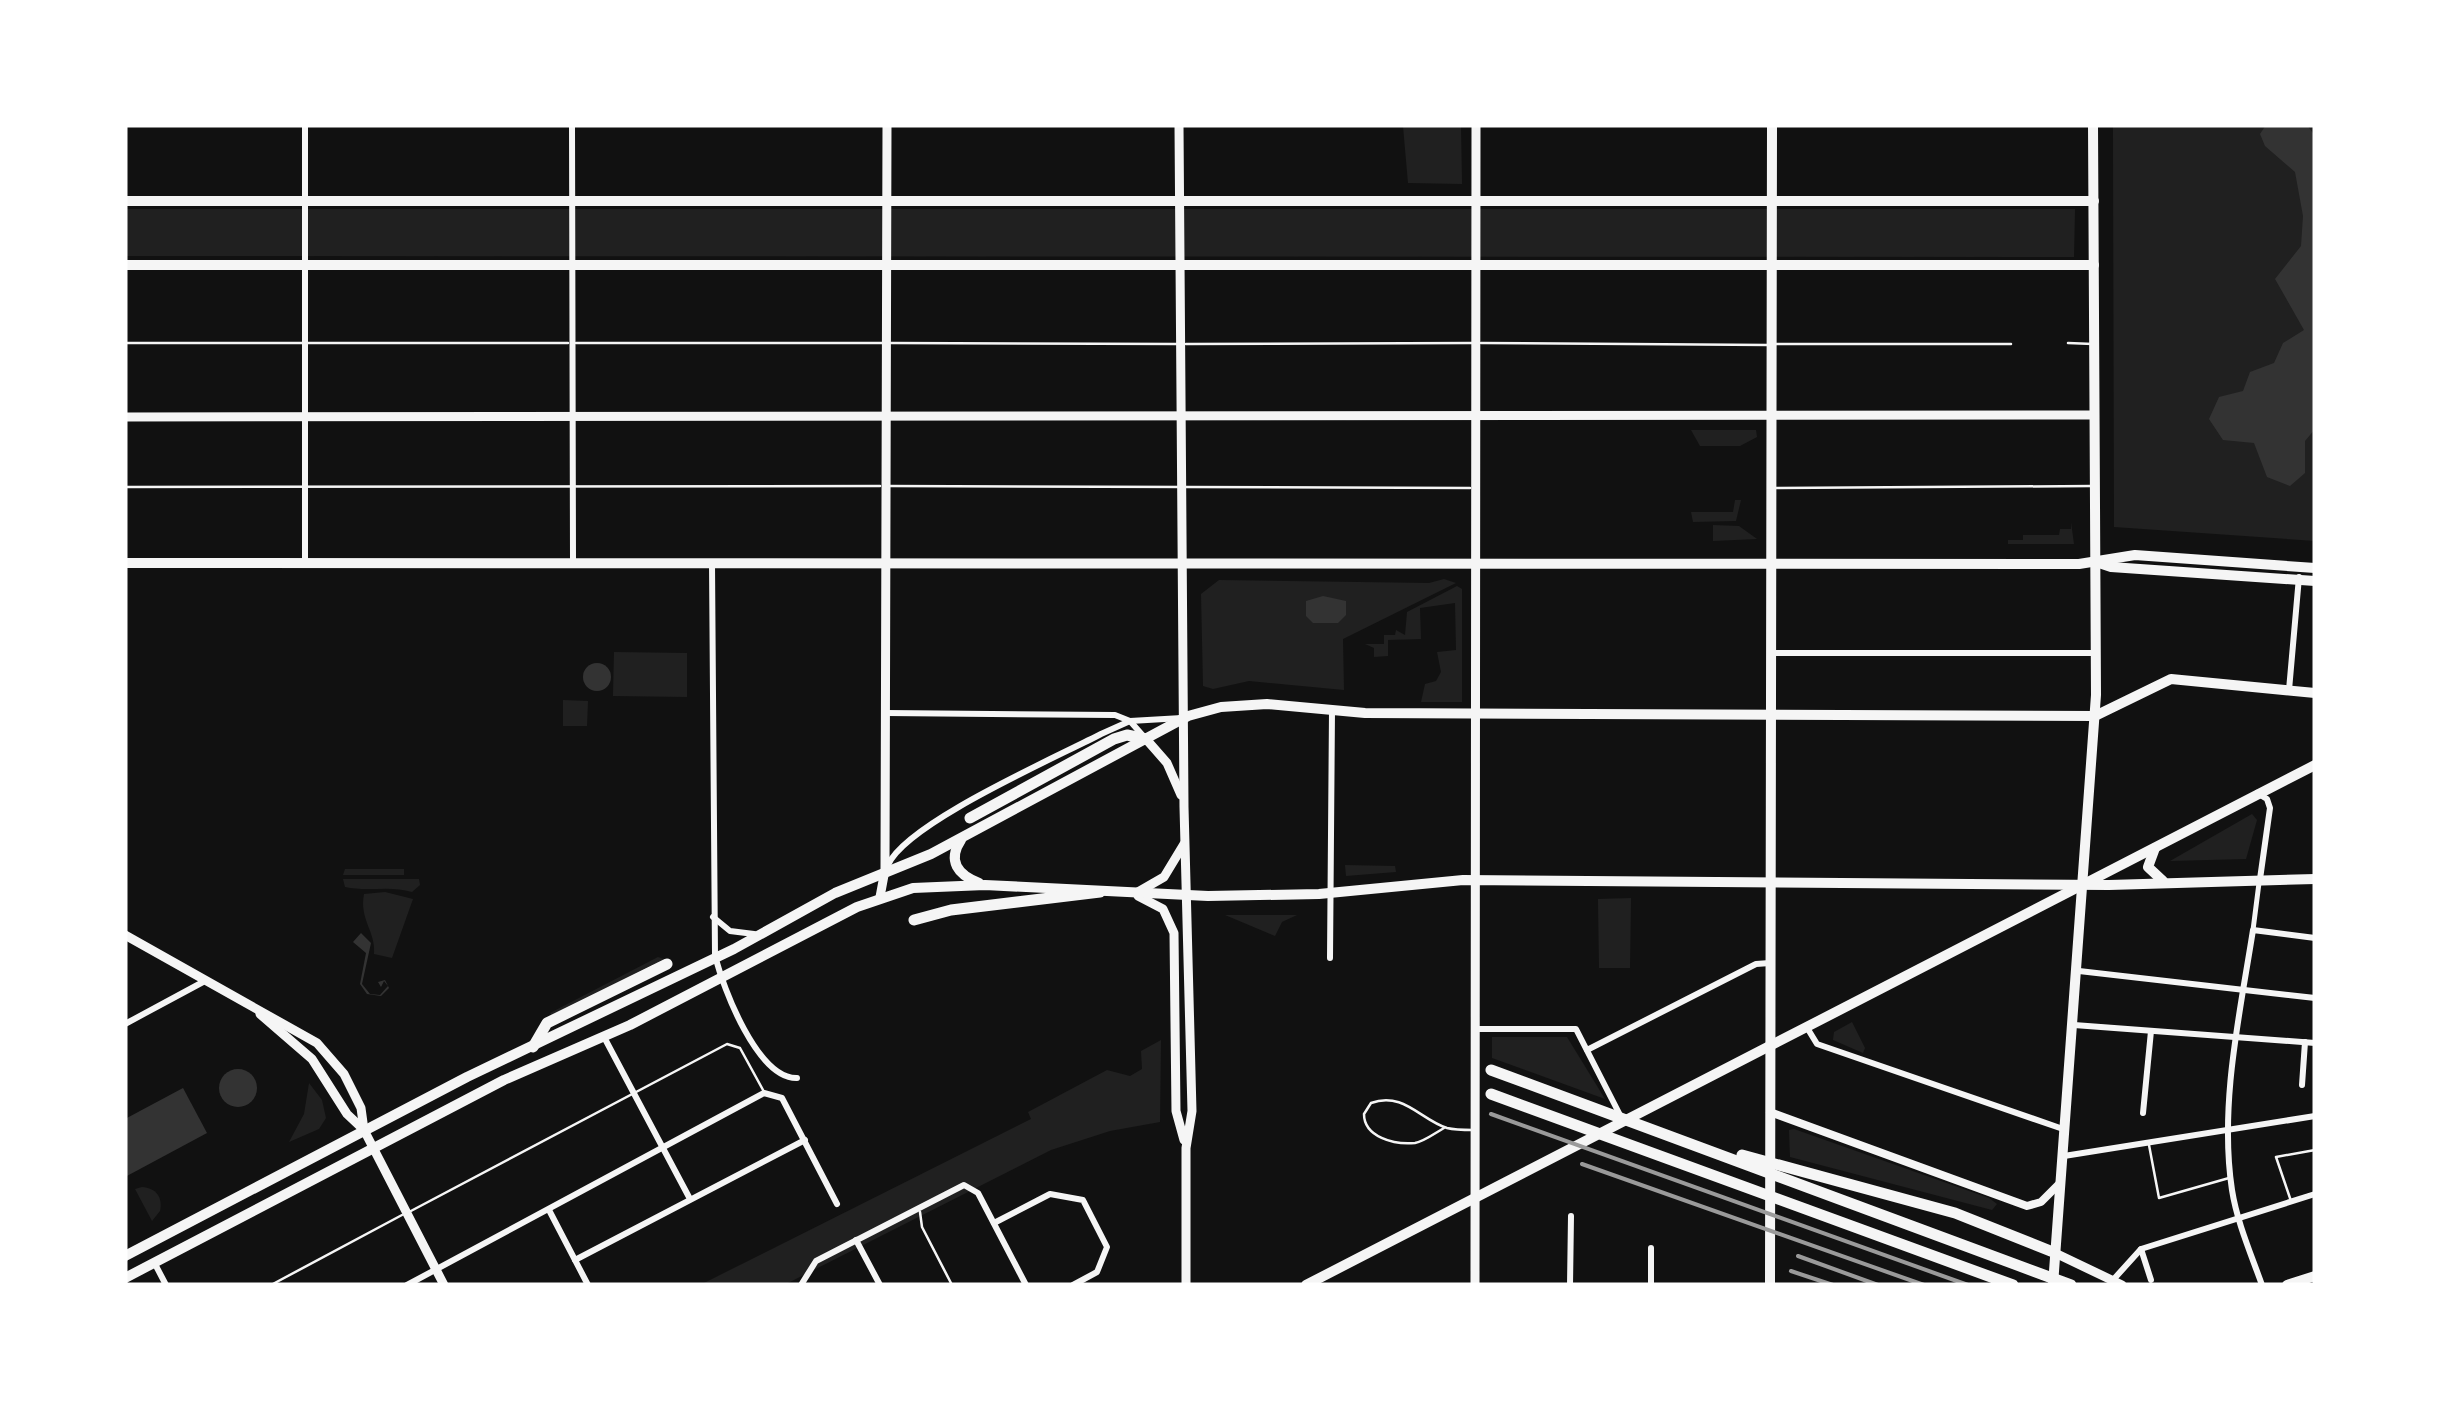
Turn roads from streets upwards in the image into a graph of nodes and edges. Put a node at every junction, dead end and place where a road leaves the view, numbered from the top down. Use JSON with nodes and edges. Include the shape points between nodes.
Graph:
{"nodes":[{"id":1,"x":305,"y":125,"type":"edge"},
{"id":2,"x":572,"y":125,"type":"edge"},
{"id":3,"x":887,"y":125,"type":"edge"},
{"id":4,"x":1180,"y":125,"type":"edge"},
{"id":5,"x":1476,"y":125,"type":"edge"},
{"id":6,"x":1772,"y":125,"type":"edge"},
{"id":7,"x":2093,"y":125,"type":"edge"},
{"id":8,"x":305,"y":200,"type":"junction"},
{"id":9,"x":1476,"y":200,"type":"junction"},
{"id":10,"x":125,"y":201,"type":"edge"},
{"id":11,"x":573,"y":201,"type":"junction"},
{"id":12,"x":887,"y":201,"type":"junction"},
{"id":13,"x":1183,"y":201,"type":"junction"},
{"id":14,"x":1772,"y":201,"type":"junction"},
{"id":15,"x":2094,"y":201,"type":"junction"},
{"id":16,"x":125,"y":265,"type":"edge"},
{"id":17,"x":305,"y":265,"type":"junction"},
{"id":18,"x":572,"y":265,"type":"junction"},
{"id":19,"x":888,"y":265,"type":"junction"},
{"id":20,"x":1182,"y":265,"type":"junction"},
{"id":21,"x":1476,"y":265,"type":"junction"},
{"id":22,"x":1772,"y":265,"type":"junction"},
{"id":23,"x":2094,"y":265,"type":"junction"},
{"id":24,"x":1772,"y":414,"type":"junction"},
{"id":25,"x":573,"y":415,"type":"junction"},
{"id":26,"x":1183,"y":415,"type":"junction"},
{"id":27,"x":1476,"y":415,"type":"junction"},
{"id":28,"x":2094,"y":415,"type":"junction"},
{"id":29,"x":306,"y":416,"type":"junction"},
{"id":30,"x":887,"y":416,"type":"junction"},
{"id":31,"x":125,"y":417,"type":"edge"},
{"id":32,"x":125,"y":562,"type":"edge"},
{"id":33,"x":305,"y":562,"type":"junction"},
{"id":34,"x":2096,"y":562,"type":"junction"},
{"id":35,"x":887,"y":563,"type":"junction"},
{"id":36,"x":573,"y":564,"type":"junction"},
{"id":37,"x":712,"y":564,"type":"junction"},
{"id":38,"x":1183,"y":564,"type":"junction"},
{"id":39,"x":1477,"y":564,"type":"junction"},
{"id":40,"x":1770,"y":564,"type":"junction"},
{"id":41,"x":2315,"y":568,"type":"edge"},
{"id":42,"x":2299,"y":573,"type":"junction"},
{"id":43,"x":2315,"y":581,"type":"edge"},
{"id":44,"x":1771,"y":652,"type":"junction"},
{"id":45,"x":2096,"y":653,"type":"junction"},
{"id":46,"x":2289,"y":691,"type":"junction"},
{"id":47,"x":2315,"y":693,"type":"edge"},
{"id":48,"x":1332,"y":710,"type":"junction"},
{"id":49,"x":886,"y":713,"type":"junction"},
{"id":50,"x":1476,"y":714,"type":"junction"},
{"id":51,"x":1770,"y":715,"type":"junction"},
{"id":52,"x":2095,"y":716,"type":"junction"},
{"id":53,"x":1184,"y":718,"type":"junction"},
{"id":54,"x":1130,"y":721,"type":"junction"},
{"id":55,"x":1146,"y":739,"type":"junction"},
{"id":56,"x":2315,"y":764,"type":"edge"},
{"id":57,"x":2256,"y":793,"type":"junction"},
{"id":58,"x":1184,"y":807,"type":"junction"},
{"id":59,"x":970,"y":818,"type":"dead end"},
{"id":60,"x":1186,"y":835,"type":"junction"},
{"id":61,"x":963,"y":837,"type":"junction"},
{"id":62,"x":2158,"y":843,"type":"junction"},
{"id":63,"x":886,"y":870,"type":"junction"},
{"id":64,"x":2260,"y":879,"type":"junction"},
{"id":65,"x":2315,"y":879,"type":"edge"},
{"id":66,"x":1476,"y":880,"type":"junction"},
{"id":67,"x":1771,"y":882,"type":"junction"},
{"id":68,"x":2085,"y":882,"type":"junction"},
{"id":69,"x":2166,"y":882,"type":"junction"},
{"id":70,"x":984,"y":885,"type":"junction"},
{"id":71,"x":1100,"y":892,"type":"junction"},
{"id":72,"x":1332,"y":893,"type":"junction"},
{"id":73,"x":1130,"y":894,"type":"junction"},
{"id":74,"x":1189,"y":896,"type":"junction"},
{"id":75,"x":880,"y":897,"type":"junction"},
{"id":76,"x":713,"y":916,"type":"junction"},
{"id":77,"x":914,"y":920,"type":"dead end"},
{"id":78,"x":2253,"y":930,"type":"junction"},
{"id":79,"x":762,"y":933,"type":"junction"},
{"id":80,"x":125,"y":934,"type":"edge"},
{"id":81,"x":2315,"y":938,"type":"edge"},
{"id":82,"x":715,"y":955,"type":"junction"},
{"id":83,"x":1330,"y":958,"type":"dead end"},
{"id":84,"x":1771,"y":963,"type":"junction"},
{"id":85,"x":667,"y":964,"type":"dead end"},
{"id":86,"x":2079,"y":971,"type":"junction"},
{"id":87,"x":721,"y":978,"type":"junction"},
{"id":88,"x":203,"y":982,"type":"junction"},
{"id":89,"x":2244,"y":990,"type":"junction"},
{"id":90,"x":2315,"y":998,"type":"edge"},
{"id":91,"x":260,"y":1014,"type":"junction"},
{"id":92,"x":125,"y":1024,"type":"edge"},
{"id":93,"x":1806,"y":1025,"type":"junction"},
{"id":94,"x":2074,"y":1026,"type":"junction"},
{"id":95,"x":1476,"y":1029,"type":"junction"},
{"id":96,"x":2151,"y":1032,"type":"junction"},
{"id":97,"x":2236,"y":1036,"type":"junction"},
{"id":98,"x":604,"y":1037,"type":"junction"},
{"id":99,"x":2305,"y":1042,"type":"junction"},
{"id":100,"x":1770,"y":1043,"type":"junction"},
{"id":101,"x":2315,"y":1043,"type":"edge"},
{"id":102,"x":533,"y":1047,"type":"junction"},
{"id":103,"x":1586,"y":1050,"type":"junction"},
{"id":104,"x":1491,"y":1070,"type":"dead end"},
{"id":105,"x":798,"y":1078,"type":"dead end"},
{"id":106,"x":2302,"y":1085,"type":"dead end"},
{"id":107,"x":1491,"y":1094,"type":"dead end"},
{"id":108,"x":1770,"y":1112,"type":"junction"},
{"id":109,"x":2144,"y":1113,"type":"dead end"},
{"id":110,"x":2315,"y":1116,"type":"edge"},
{"id":111,"x":1622,"y":1120,"type":"junction"},
{"id":112,"x":2064,"y":1125,"type":"junction"},
{"id":113,"x":364,"y":1130,"type":"junction"},
{"id":114,"x":2230,"y":1131,"type":"junction"},
{"id":115,"x":805,"y":1140,"type":"junction"},
{"id":116,"x":662,"y":1148,"type":"junction"},
{"id":117,"x":1186,"y":1148,"type":"junction"},
{"id":118,"x":373,"y":1149,"type":"junction"},
{"id":119,"x":1710,"y":1149,"type":"junction"},
{"id":120,"x":2064,"y":1156,"type":"junction"},
{"id":121,"x":2060,"y":1169,"type":"junction"},
{"id":122,"x":2059,"y":1184,"type":"junction"},
{"id":123,"x":2315,"y":1194,"type":"edge"},
{"id":124,"x":1475,"y":1196,"type":"junction"},
{"id":125,"x":690,"y":1199,"type":"junction"},
{"id":126,"x":837,"y":1204,"type":"dead end"},
{"id":127,"x":549,"y":1210,"type":"junction"},
{"id":128,"x":1572,"y":1216,"type":"dead end"},
{"id":129,"x":2239,"y":1219,"type":"junction"},
{"id":130,"x":994,"y":1223,"type":"junction"},
{"id":131,"x":856,"y":1240,"type":"junction"},
{"id":132,"x":1651,"y":1248,"type":"dead end"},
{"id":133,"x":2141,"y":1250,"type":"junction"},
{"id":134,"x":125,"y":1256,"type":"edge"},
{"id":135,"x":2052,"y":1258,"type":"junction"},
{"id":136,"x":574,"y":1260,"type":"junction"},
{"id":137,"x":154,"y":1262,"type":"junction"},
{"id":138,"x":436,"y":1269,"type":"junction"},
{"id":139,"x":2315,"y":1276,"type":"edge"},
{"id":140,"x":125,"y":1278,"type":"edge"},
{"id":141,"x":2151,"y":1280,"type":"dead end"},
{"id":142,"x":2118,"y":1283,"type":"edge"},
{"id":143,"x":804,"y":1284,"type":"edge"},
{"id":144,"x":166,"y":1285,"type":"edge"},
{"id":145,"x":407,"y":1285,"type":"edge"},
{"id":146,"x":444,"y":1285,"type":"edge"},
{"id":147,"x":588,"y":1285,"type":"edge"},
{"id":148,"x":880,"y":1285,"type":"edge"},
{"id":149,"x":1026,"y":1285,"type":"edge"},
{"id":150,"x":1073,"y":1285,"type":"edge"},
{"id":151,"x":1186,"y":1285,"type":"edge"},
{"id":152,"x":1306,"y":1285,"type":"edge"},
{"id":153,"x":1475,"y":1285,"type":"edge"},
{"id":154,"x":1570,"y":1285,"type":"edge"},
{"id":155,"x":1651,"y":1285,"type":"edge"},
{"id":156,"x":1770,"y":1285,"type":"edge"},
{"id":157,"x":2013,"y":1285,"type":"edge"},
{"id":158,"x":2054,"y":1285,"type":"edge"},
{"id":159,"x":2070,"y":1285,"type":"edge"},
{"id":160,"x":2262,"y":1285,"type":"edge"},
{"id":161,"x":2287,"y":1285,"type":"edge"}],
"edges":[{"from":1,"to":8,"type":"street"},
{"from":2,"to":11,"type":"street"},
{"from":3,"to":12,"type":"main road"},
{"from":4,"to":13,"type":"main road"},
{"from":5,"to":9,"type":"main road"},
{"from":6,"to":14,"type":"main road"},
{"from":7,"to":15,"type":"main road"},
{"from":8,"to":10,"type":"main road"},
{"from":8,"to":11,"type":"main road"},
{"from":8,"to":17,"type":"street"},
{"from":9,"to":13,"type":"main road"},
{"from":9,"to":14,"type":"main road"},
{"from":9,"to":21,"type":"main road"},
{"from":11,"to":12,"type":"main road"},
{"from":11,"to":18,"type":"street"},
{"from":12,"to":13,"type":"main road"},
{"from":12,"to":19,"type":"main road"},
{"from":13,"to":20,"type":"main road"},
{"from":14,"to":15,"type":"main road"},
{"from":14,"to":22,"type":"main road"},
{"from":15,"to":23,"type":"main road"},
{"from":16,"to":17,"type":"main road"},
{"from":17,"to":18,"type":"main road"},
{"from":17,"to":29,"type":"street"},
{"from":18,"to":19,"type":"main road"},
{"from":18,"to":25,"type":"street"},
{"from":19,"to":20,"type":"main road"},
{"from":19,"to":30,"type":"main road"},
{"from":20,"to":21,"type":"main road"},
{"from":20,"to":26,"type":"main road"},
{"from":21,"to":22,"type":"main road"},
{"from":21,"to":27,"type":"main road"},
{"from":22,"to":23,"type":"main road"},
{"from":22,"to":24,"type":"main road"},
{"from":23,"to":28,"type":"main road"},
{"from":24,"to":27,"type":"main road"},
{"from":24,"to":28,"type":"main road"},
{"from":24,"to":40,"type":"main road"},
{"from":25,"to":29,"type":"main road"},
{"from":25,"to":30,"type":"main road"},
{"from":25,"to":36,"type":"street"},
{"from":26,"to":27,"type":"main road"},
{"from":26,"to":30,"type":"main road"},
{"from":26,"to":38,"type":"main road"},
{"from":27,"to":39,"type":"main road"},
{"from":28,"to":34,"type":"main road"},
{"from":29,"to":31,"type":"main road"},
{"from":29,"to":33,"type":"street"},
{"from":30,"to":35,"type":"main road"},
{"from":32,"to":33,"type":"main road"},
{"from":33,"to":36,"type":"main road"},
{"from":34,"to":40,"type":"main road"},
{"from":34,"to":42,"type":"main road"},
{"from":34,"to":45,"type":"main road"},
{"from":35,"to":37,"type":"main road"},
{"from":35,"to":38,"type":"main road"},
{"from":35,"to":49,"type":"main road"},
{"from":36,"to":37,"type":"main road"},
{"from":37,"to":76,"type":"street"},
{"from":38,"to":39,"type":"main road"},
{"from":38,"to":53,"type":"main road"},
{"from":39,"to":40,"type":"main road"},
{"from":39,"to":50,"type":"main road"},
{"from":40,"to":44,"type":"main road"},
{"from":41,"to":42,"type":"main road"},
{"from":42,"to":43,"type":"main road"},
{"from":42,"to":46,"type":"street"},
{"from":44,"to":45,"type":"street"},
{"from":44,"to":51,"type":"main road"},
{"from":45,"to":52,"type":"main road"},
{"from":46,"to":47,"type":"main road"},
{"from":46,"to":52,"type":"main road","via":[[2171,679]]},
{"from":48,"to":50,"type":"main road"},
{"from":48,"to":53,"type":"main road","via":[[1257,704]]},
{"from":48,"to":72,"type":"street"},
{"from":49,"to":54,"type":"street","via":[[1101,714]]},
{"from":49,"to":63,"type":"main road"},
{"from":50,"to":51,"type":"main road"},
{"from":50,"to":66,"type":"main road"},
{"from":51,"to":52,"type":"main road"},
{"from":51,"to":67,"type":"main road"},
{"from":52,"to":68,"type":"main road"},
{"from":53,"to":54,"type":"street"},
{"from":53,"to":55,"type":"main road"},
{"from":53,"to":58,"type":"main road"},
{"from":54,"to":55,"type":"street"},
{"from":54,"to":63,"type":"street","via":[[930,825],[898,848]]},
{"from":55,"to":58,"type":"main road","via":[[1170,769]]},
{"from":55,"to":59,"type":"highway","via":[[1120,737]]},
{"from":55,"to":61,"type":"main road"},
{"from":56,"to":57,"type":"main road"},
{"from":57,"to":62,"type":"main road"},
{"from":57,"to":64,"type":"street","via":[[2270,808]]},
{"from":58,"to":60,"type":"main road"},
{"from":60,"to":73,"type":"main road","via":[[1164,877]]},
{"from":60,"to":74,"type":"main road"},
{"from":61,"to":63,"type":"main road"},
{"from":61,"to":70,"type":"main road","via":[[956,865]]},
{"from":62,"to":68,"type":"main road"},
{"from":62,"to":69,"type":"main road","via":[[2148,867]]},
{"from":63,"to":75,"type":"main road"},
{"from":63,"to":79,"type":"main road"},
{"from":64,"to":65,"type":"main road"},
{"from":64,"to":69,"type":"main road"},
{"from":64,"to":78,"type":"street"},
{"from":66,"to":67,"type":"main road"},
{"from":66,"to":72,"type":"main road"},
{"from":66,"to":95,"type":"main road"},
{"from":67,"to":68,"type":"main road"},
{"from":67,"to":84,"type":"main road"},
{"from":68,"to":69,"type":"main road"},
{"from":68,"to":86,"type":"main road"},
{"from":68,"to":93,"type":"main road"},
{"from":70,"to":71,"type":"main road"},
{"from":70,"to":75,"type":"main road","via":[[922,886]]},
{"from":71,"to":73,"type":"main road"},
{"from":71,"to":77,"type":"highway"},
{"from":72,"to":74,"type":"main road"},
{"from":72,"to":83,"type":"street"},
{"from":73,"to":74,"type":"main road"},
{"from":73,"to":117,"type":"main road","via":[[1155,903],[1173,924],[1176,1111]]},
{"from":74,"to":117,"type":"main road","via":[[1192,1111]]},
{"from":75,"to":87,"type":"main road"},
{"from":76,"to":79,"type":"street","via":[[730,931]]},
{"from":76,"to":82,"type":"street"},
{"from":78,"to":81,"type":"street"},
{"from":78,"to":89,"type":"street"},
{"from":79,"to":82,"type":"main road"},
{"from":80,"to":88,"type":"main road"},
{"from":82,"to":87,"type":"street"},
{"from":82,"to":102,"type":"main road"},
{"from":84,"to":100,"type":"main road"},
{"from":84,"to":103,"type":"street","via":[[1756,964]]},
{"from":85,"to":102,"type":"highway","via":[[547,1023]]},
{"from":86,"to":89,"type":"street"},
{"from":86,"to":94,"type":"main road"},
{"from":87,"to":98,"type":"main road"},
{"from":87,"to":105,"type":"street","via":[[767,1066]]},
{"from":88,"to":91,"type":"main road"},
{"from":88,"to":92,"type":"street"},
{"from":89,"to":90,"type":"street"},
{"from":89,"to":97,"type":"street"},
{"from":91,"to":113,"type":"main road","via":[[312,1059]]},
{"from":91,"to":113,"type":"main road","via":[[334,1060],[361,1108]]},
{"from":93,"to":100,"type":"main road"},
{"from":93,"to":112,"type":"street","via":[[1818,1044]]},
{"from":94,"to":96,"type":"street"},
{"from":94,"to":112,"type":"main road"},
{"from":95,"to":103,"type":"street","via":[[1576,1029]]},
{"from":95,"to":124,"type":"main road"},
{"from":96,"to":97,"type":"street"},
{"from":96,"to":109,"type":"street"},
{"from":97,"to":99,"type":"street"},
{"from":97,"to":114,"type":"street"},
{"from":98,"to":116,"type":"street"},
{"from":98,"to":118,"type":"main road"},
{"from":99,"to":101,"type":"street"},
{"from":99,"to":106,"type":"street"},
{"from":100,"to":108,"type":"main road"},
{"from":100,"to":111,"type":"main road"},
{"from":102,"to":113,"type":"main road"},
{"from":103,"to":111,"type":"street"},
{"from":104,"to":119,"type":"highway"},
{"from":107,"to":157,"type":"highway"},
{"from":108,"to":122,"type":"street","via":[[2027,1206]]},
{"from":108,"to":156,"type":"main road"},
{"from":110,"to":114,"type":"street"},
{"from":111,"to":124,"type":"main road"},
{"from":112,"to":120,"type":"main road"},
{"from":112,"to":121,"type":"main road"},
{"from":113,"to":118,"type":"main road"},
{"from":113,"to":134,"type":"main road"},
{"from":114,"to":120,"type":"street"},
{"from":114,"to":129,"type":"street"},
{"from":115,"to":116,"type":"street","via":[[781,1097],[764,1094]]},
{"from":115,"to":125,"type":"street"},
{"from":115,"to":126,"type":"street"},
{"from":116,"to":125,"type":"street"},
{"from":116,"to":127,"type":"street"},
{"from":117,"to":151,"type":"main road"},
{"from":118,"to":137,"type":"main road"},
{"from":118,"to":138,"type":"main road"},
{"from":119,"to":135,"type":"highway","via":[[1955,1213]]},
{"from":119,"to":159,"type":"highway"},
{"from":120,"to":121,"type":"main road"},
{"from":121,"to":122,"type":"main road"},
{"from":122,"to":135,"type":"main road"},
{"from":123,"to":129,"type":"street"},
{"from":124,"to":152,"type":"main road"},
{"from":124,"to":153,"type":"main road"},
{"from":125,"to":136,"type":"street"},
{"from":127,"to":136,"type":"street"},
{"from":127,"to":138,"type":"street"},
{"from":128,"to":154,"type":"street"},
{"from":129,"to":133,"type":"street"},
{"from":129,"to":160,"type":"street"},
{"from":130,"to":131,"type":"street","via":[[977,1191],[966,1185]]},
{"from":130,"to":149,"type":"street"},
{"from":130,"to":150,"type":"street","via":[[1048,1194],[1083,1200],[1108,1247],[1098,1272]]},
{"from":131,"to":143,"type":"street","via":[[812,1263]]},
{"from":131,"to":148,"type":"street"},
{"from":132,"to":155,"type":"street"},
{"from":133,"to":141,"type":"street"},
{"from":133,"to":142,"type":"street"},
{"from":135,"to":142,"type":"main road"},
{"from":135,"to":158,"type":"main road"},
{"from":136,"to":147,"type":"street"},
{"from":137,"to":140,"type":"main road"},
{"from":137,"to":144,"type":"street"},
{"from":138,"to":145,"type":"street"},
{"from":138,"to":146,"type":"main road"},
{"from":139,"to":161,"type":"main road"}]}
